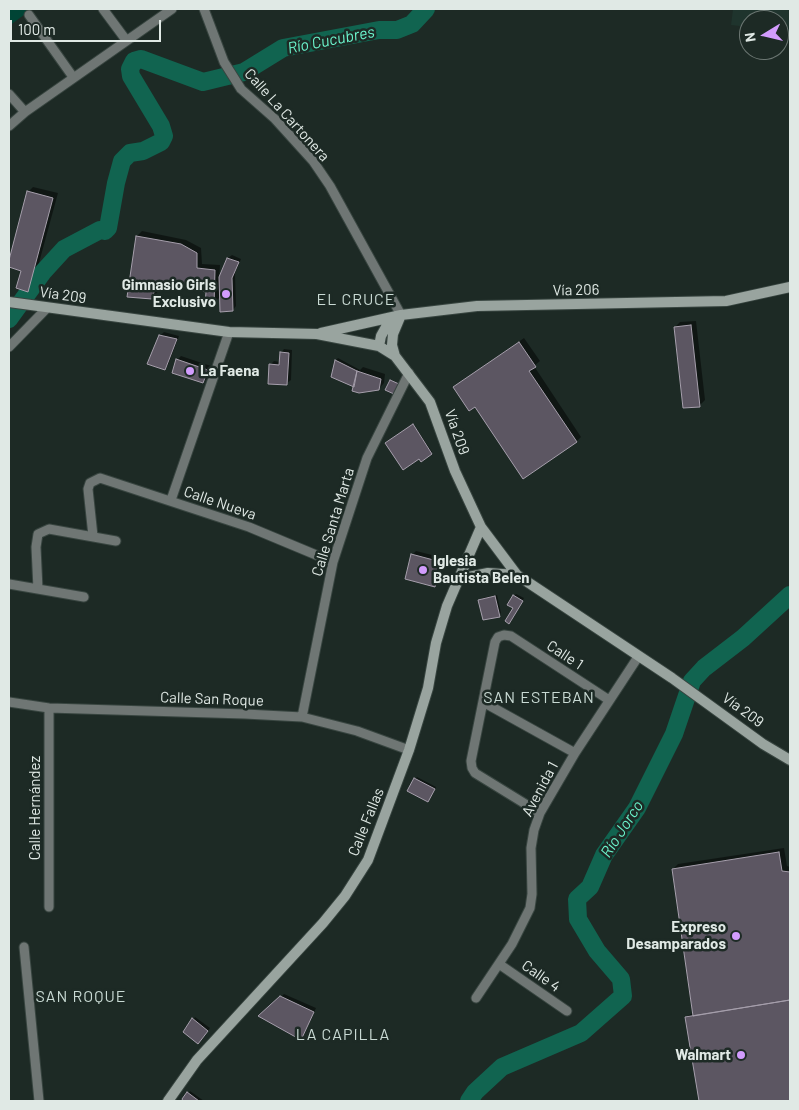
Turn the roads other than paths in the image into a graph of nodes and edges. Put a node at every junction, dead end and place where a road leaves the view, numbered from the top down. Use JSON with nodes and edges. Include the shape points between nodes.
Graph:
{"nodes":[{"id":1,"x":104,"y":9,"type":"edge"},
{"id":2,"x":172,"y":9,"type":"edge"},
{"id":3,"x":204,"y":9,"type":"edge"},
{"id":4,"x":28,"y":15,"type":"dead end"},
{"id":5,"x":126,"y":40,"type":"junction"},
{"id":6,"x":74,"y":77,"type":"junction"},
{"id":7,"x":9,"y":94,"type":"edge"},
{"id":8,"x":25,"y":112,"type":"junction"},
{"id":9,"x":9,"y":126,"type":"edge"},
{"id":10,"x":790,"y":287,"type":"edge"},
{"id":11,"x":9,"y":302,"type":"edge"},
{"id":12,"x":42,"y":308,"type":"junction"},
{"id":13,"x":401,"y":315,"type":"junction"},
{"id":14,"x":229,"y":332,"type":"junction"},
{"id":15,"x":317,"y":334,"type":"junction"},
{"id":16,"x":380,"y":346,"type":"junction"},
{"id":17,"x":9,"y":347,"type":"edge"},
{"id":18,"x":395,"y":356,"type":"junction"},
{"id":19,"x":409,"y":373,"type":"junction"},
{"id":20,"x":171,"y":500,"type":"junction"},
{"id":21,"x":481,"y":527,"type":"junction"},
{"id":22,"x":93,"y":536,"type":"junction"},
{"id":23,"x":116,"y":541,"type":"dead end"},
{"id":24,"x":333,"y":562,"type":"junction"},
{"id":25,"x":517,"y":575,"type":"junction"},
{"id":26,"x":459,"y":579,"type":"junction"},
{"id":27,"x":9,"y":584,"type":"edge"},
{"id":28,"x":38,"y":589,"type":"junction"},
{"id":29,"x":84,"y":597,"type":"dead end"},
{"id":30,"x":638,"y":656,"type":"junction"},
{"id":31,"x":609,"y":700,"type":"junction"},
{"id":32,"x":9,"y":702,"type":"edge"},
{"id":33,"x":483,"y":702,"type":"junction"},
{"id":34,"x":49,"y":708,"type":"junction"},
{"id":35,"x":302,"y":717,"type":"junction"},
{"id":36,"x":409,"y":750,"type":"junction"},
{"id":37,"x":575,"y":753,"type":"junction"},
{"id":38,"x":790,"y":760,"type":"edge"},
{"id":39,"x":540,"y":813,"type":"junction"},
{"id":40,"x":49,"y":907,"type":"dead end"},
{"id":41,"x":24,"y":947,"type":"dead end"},
{"id":42,"x":499,"y":964,"type":"junction"},
{"id":43,"x":476,"y":998,"type":"dead end"},
{"id":44,"x":567,"y":1011,"type":"dead end"},
{"id":45,"x":39,"y":1101,"type":"edge"},
{"id":46,"x":169,"y":1101,"type":"edge"}],
"edges":[{"from":1,"to":5,"type":"street"},
{"from":2,"to":5,"type":"street"},
{"from":3,"to":13,"type":"street","name":"Calle La Cartonera","via":[[224,62],[241,89],[276,119],[314,161]]},
{"from":4,"to":6,"type":"street"},
{"from":5,"to":6,"type":"street"},
{"from":6,"to":8,"type":"street"},
{"from":7,"to":8,"type":"street"},
{"from":8,"to":9,"type":"street"},
{"from":10,"to":13,"type":"main road","name":"Vía 206","via":[[726,301],[477,306]]},
{"from":11,"to":12,"type":"main road","name":"Vía 209"},
{"from":12,"to":14,"type":"main road","name":"Vía 209"},
{"from":12,"to":17,"type":"street"},
{"from":13,"to":15,"type":"main road","name":"Vía 206"},
{"from":13,"to":16,"type":"main road","via":[[386,327]]},
{"from":13,"to":18,"type":"main road","via":[[393,334]]},
{"from":14,"to":15,"type":"main road","name":"Vía 209"},
{"from":14,"to":20,"type":"street"},
{"from":15,"to":16,"type":"main road","name":"Vía 209"},
{"from":16,"to":18,"type":"main road","name":"Vía 209"},
{"from":18,"to":19,"type":"main road","name":"Vía 209"},
{"from":19,"to":21,"type":"main road","name":"Vía 209","via":[[430,402],[455,471]]},
{"from":19,"to":24,"type":"street","name":"Calle Santa Marta","via":[[367,458]]},
{"from":20,"to":22,"type":"street","name":"Calle Nueva","via":[[95,479],[88,489]]},
{"from":20,"to":24,"type":"street","name":"Calle Nueva","via":[[249,527]]},
{"from":21,"to":25,"type":"main road","name":"Vía 209"},
{"from":21,"to":26,"type":"main road","name":"Calle Fallas"},
{"from":22,"to":23,"type":"street"},
{"from":22,"to":28,"type":"street","via":[[48,529],[38,534]]},
{"from":24,"to":35,"type":"street","name":"Calle Santa Marta"},
{"from":25,"to":26,"type":"main road","via":[[488,574]]},
{"from":25,"to":30,"type":"main road","name":"Vía 209"},
{"from":26,"to":36,"type":"main road","name":"Calle Fallas","via":[[439,633],[428,688]]},
{"from":27,"to":28,"type":"street"},
{"from":28,"to":29,"type":"street"},
{"from":30,"to":31,"type":"street","name":"Avenida 1"},
{"from":30,"to":38,"type":"main road","name":"Vía 209"},
{"from":31,"to":33,"type":"street","name":"Calle 1","via":[[511,636],[504,635],[498,636],[495,642]]},
{"from":31,"to":37,"type":"street","name":"Avenida 1"},
{"from":32,"to":34,"type":"street","name":"Calle San Roque"},
{"from":33,"to":37,"type":"street"},
{"from":33,"to":39,"type":"street","via":[[472,768],[475,773]]},
{"from":34,"to":35,"type":"street","name":"Calle San Roque"},
{"from":34,"to":40,"type":"street","name":"Calle Hernández"},
{"from":35,"to":36,"type":"street","name":"Calle San Roque","via":[[357,731]]},
{"from":36,"to":46,"type":"main road","name":"Calle Fallas","via":[[368,860],[346,896],[197,1060]]},
{"from":37,"to":39,"type":"street","name":"Avenida 1"},
{"from":39,"to":42,"type":"street","name":"Avenida 1","via":[[531,848],[530,908]]},
{"from":41,"to":45,"type":"street"},
{"from":42,"to":43,"type":"street","name":"Avenida 1"},
{"from":42,"to":44,"type":"street","name":"Calle 4"}]}
